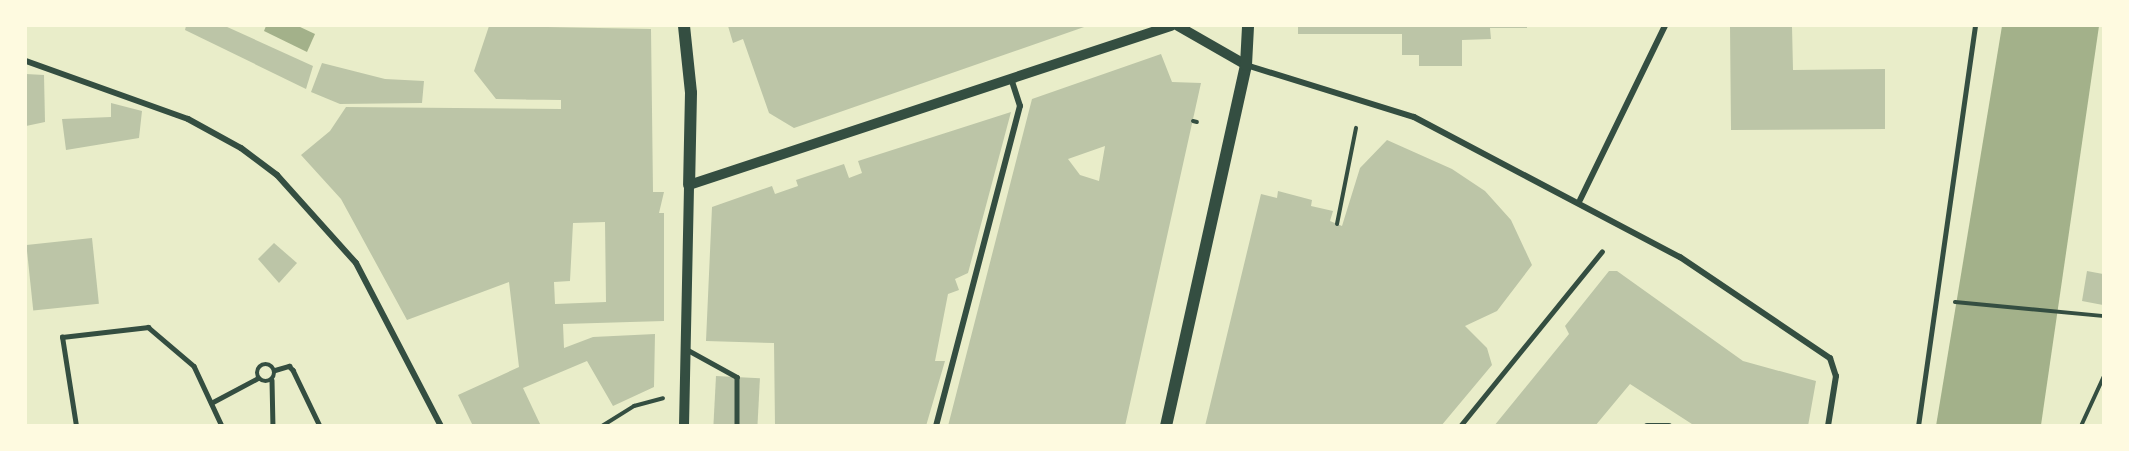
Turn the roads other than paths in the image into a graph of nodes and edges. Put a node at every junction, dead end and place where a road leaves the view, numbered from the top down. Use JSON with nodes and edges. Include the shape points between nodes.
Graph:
{"nodes":[{"id":1,"x":684,"y":26,"type":"edge"},
{"id":2,"x":1171,"y":26,"type":"edge"},
{"id":3,"x":1178,"y":26,"type":"edge"},
{"id":4,"x":1248,"y":26,"type":"edge"},
{"id":5,"x":1665,"y":26,"type":"edge"},
{"id":6,"x":1975,"y":26,"type":"edge"},
{"id":7,"x":26,"y":61,"type":"edge"},
{"id":8,"x":1246,"y":65,"type":"junction"},
{"id":9,"x":1011,"y":78,"type":"junction"},
{"id":10,"x":689,"y":184,"type":"junction"},
{"id":11,"x":1580,"y":200,"type":"junction"},
{"id":12,"x":1602,"y":251,"type":"dead end"},
{"id":13,"x":685,"y":349,"type":"junction"},
{"id":14,"x":275,"y":369,"type":"junction"},
{"id":15,"x":258,"y":378,"type":"junction"},
{"id":16,"x":272,"y":380,"type":"junction"},
{"id":17,"x":211,"y":403,"type":"junction"},
{"id":18,"x":76,"y":426,"type":"edge"},
{"id":19,"x":222,"y":426,"type":"edge"},
{"id":20,"x":273,"y":426,"type":"edge"},
{"id":21,"x":320,"y":426,"type":"edge"},
{"id":22,"x":441,"y":426,"type":"edge"},
{"id":23,"x":684,"y":426,"type":"edge"},
{"id":24,"x":737,"y":426,"type":"edge"},
{"id":25,"x":936,"y":426,"type":"edge"},
{"id":26,"x":1166,"y":426,"type":"edge"},
{"id":27,"x":1460,"y":426,"type":"edge"},
{"id":28,"x":1647,"y":426,"type":"edge"},
{"id":29,"x":1669,"y":426,"type":"edge"},
{"id":30,"x":1828,"y":426,"type":"edge"},
{"id":31,"x":1918,"y":426,"type":"edge"}],
"edges":[{"from":1,"to":10,"type":"main road","via":[[691,93]]},
{"from":2,"to":9,"type":"street"},
{"from":3,"to":8,"type":"street"},
{"from":4,"to":8,"type":"main road"},
{"from":5,"to":11,"type":"street"},
{"from":6,"to":31,"type":"street"},
{"from":7,"to":22,"type":"street","via":[[188,119],[241,148],[277,175],[356,263]]},
{"from":8,"to":11,"type":"street","via":[[1414,117]]},
{"from":8,"to":26,"type":"main road"},
{"from":9,"to":10,"type":"street"},
{"from":9,"to":25,"type":"street","via":[[1020,106]]},
{"from":10,"to":13,"type":"street"},
{"from":11,"to":30,"type":"street","via":[[1680,257],[1830,358],[1836,376]]},
{"from":12,"to":27,"type":"street"},
{"from":13,"to":23,"type":"street"},
{"from":13,"to":24,"type":"lane","via":[[737,377]]},
{"from":14,"to":15,"type":"lane","via":[[262,365]]},
{"from":14,"to":16,"type":"lane"},
{"from":14,"to":21,"type":"lane","via":[[293,370]]},
{"from":15,"to":16,"type":"lane"},
{"from":15,"to":17,"type":"lane"},
{"from":16,"to":20,"type":"lane"},
{"from":17,"to":18,"type":"lane","via":[[194,366],[148,327],[62,337]]},
{"from":17,"to":19,"type":"lane"},
{"from":28,"to":29,"type":"street"}]}
